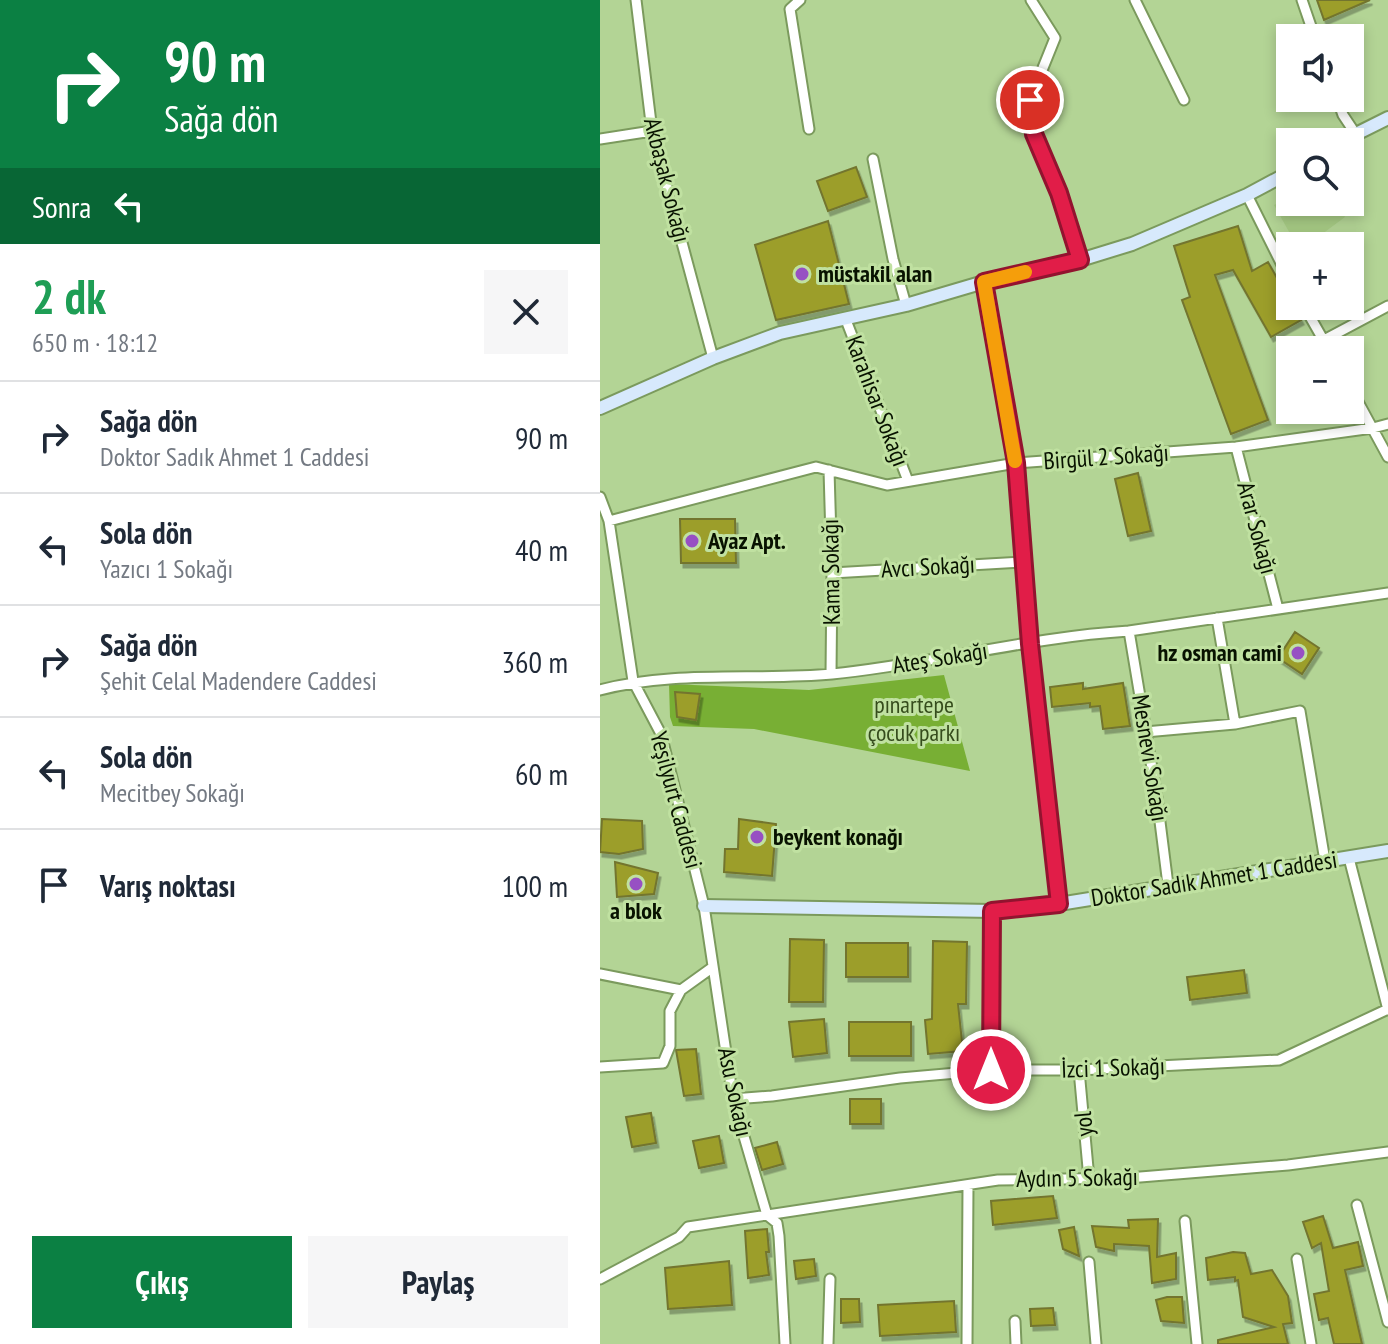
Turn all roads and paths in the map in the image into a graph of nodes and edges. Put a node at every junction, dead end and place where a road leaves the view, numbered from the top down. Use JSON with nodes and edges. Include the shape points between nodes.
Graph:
{"nodes":[{"id":1,"x":636,"y":0,"type":"edge"},
{"id":2,"x":800,"y":0,"type":"edge"},
{"id":3,"x":1031,"y":0,"type":"edge"},
{"id":4,"x":1135,"y":0,"type":"edge"},
{"id":5,"x":1302,"y":0,"type":"edge"},
{"id":6,"x":1310,"y":24,"type":"edge"},
{"id":7,"x":1184,"y":100,"type":"dead end"},
{"id":8,"x":1388,"y":118,"type":"edge"},
{"id":9,"x":809,"y":129,"type":"dead end"},
{"id":10,"x":1364,"y":129,"type":"edge"},
{"id":11,"x":652,"y":131,"type":"junction"},
{"id":12,"x":600,"y":139,"type":"edge"},
{"id":13,"x":873,"y":159,"type":"dead end"},
{"id":14,"x":1276,"y":179,"type":"edge"},
{"id":15,"x":1247,"y":195,"type":"junction"},
{"id":16,"x":1276,"y":253,"type":"edge"},
{"id":17,"x":1080,"y":260,"type":"junction"},
{"id":18,"x":984,"y":282,"type":"junction"},
{"id":19,"x":906,"y":305,"type":"junction"},
{"id":20,"x":1388,"y":306,"type":"edge"},
{"id":21,"x":846,"y":320,"type":"junction"},
{"id":22,"x":1340,"y":336,"type":"edge"},
{"id":23,"x":713,"y":358,"type":"junction"},
{"id":24,"x":600,"y":408,"type":"edge"},
{"id":25,"x":1364,"y":412,"type":"edge"},
{"id":26,"x":1388,"y":424,"type":"edge"},
{"id":27,"x":1373,"y":428,"type":"junction"},
{"id":28,"x":1236,"y":447,"type":"junction"},
{"id":29,"x":1388,"y":457,"type":"edge"},
{"id":30,"x":1016,"y":463,"type":"junction"},
{"id":31,"x":829,"y":470,"type":"junction"},
{"id":32,"x":908,"y":481,"type":"junction"},
{"id":33,"x":600,"y":497,"type":"edge"},
{"id":34,"x":609,"y":521,"type":"junction"},
{"id":35,"x":1024,"y":562,"type":"junction"},
{"id":36,"x":832,"y":573,"type":"junction"},
{"id":37,"x":1388,"y":593,"type":"edge"},
{"id":38,"x":1278,"y":609,"type":"junction"},
{"id":39,"x":1217,"y":618,"type":"junction"},
{"id":40,"x":1129,"y":631,"type":"junction"},
{"id":41,"x":1030,"y":644,"type":"junction"},
{"id":42,"x":831,"y":674,"type":"junction"},
{"id":43,"x":633,"y":681,"type":"junction"},
{"id":44,"x":600,"y":690,"type":"edge"},
{"id":45,"x":1235,"y":724,"type":"junction"},
{"id":46,"x":1145,"y":732,"type":"junction"},
{"id":47,"x":1388,"y":851,"type":"edge"},
{"id":48,"x":1349,"y":858,"type":"junction"},
{"id":49,"x":1325,"y":861,"type":"junction"},
{"id":50,"x":1168,"y":885,"type":"junction"},
{"id":51,"x":1059,"y":904,"type":"junction"},
{"id":52,"x":704,"y":906,"type":"junction"},
{"id":53,"x":992,"y":911,"type":"junction"},
{"id":54,"x":713,"y":967,"type":"junction"},
{"id":55,"x":600,"y":974,"type":"edge"},
{"id":56,"x":681,"y":990,"type":"junction"},
{"id":57,"x":1388,"y":1009,"type":"edge"},
{"id":58,"x":600,"y":1067,"type":"edge"},
{"id":59,"x":991,"y":1070,"type":"junction"},
{"id":60,"x":1079,"y":1070,"type":"junction"},
{"id":61,"x":733,"y":1099,"type":"junction"},
{"id":62,"x":1388,"y":1152,"type":"edge"},
{"id":63,"x":1089,"y":1179,"type":"junction"},
{"id":64,"x":968,"y":1186,"type":"junction"},
{"id":65,"x":1357,"y":1205,"type":"dead end"},
{"id":66,"x":767,"y":1215,"type":"junction"},
{"id":67,"x":1185,"y":1221,"type":"dead end"},
{"id":68,"x":1297,"y":1259,"type":"dead end"},
{"id":69,"x":1089,"y":1262,"type":"dead end"},
{"id":70,"x":600,"y":1279,"type":"edge"},
{"id":71,"x":830,"y":1279,"type":"dead end"},
{"id":72,"x":1015,"y":1321,"type":"dead end"},
{"id":73,"x":1388,"y":1322,"type":"edge"},
{"id":74,"x":785,"y":1344,"type":"edge"},
{"id":75,"x":828,"y":1344,"type":"edge"},
{"id":76,"x":967,"y":1344,"type":"edge"},
{"id":77,"x":1016,"y":1344,"type":"edge"},
{"id":78,"x":1096,"y":1344,"type":"edge"},
{"id":79,"x":1197,"y":1344,"type":"edge"},
{"id":80,"x":1311,"y":1344,"type":"edge"}],
"edges":[{"from":1,"to":11,"type":"street","name":"Akbaşak Sokağı"},
{"from":2,"to":9,"type":"street","via":[[790,9]]},
{"from":3,"to":17,"type":"street","via":[[1055,38],[1030,100],[1034,134]]},
{"from":4,"to":7,"type":"street"},
{"from":5,"to":6,"type":"street"},
{"from":8,"to":10,"type":"street"},
{"from":11,"to":12,"type":"street"},
{"from":11,"to":23,"type":"street","name":"Akbaşak Sokağı"},
{"from":13,"to":19,"type":"street"},
{"from":14,"to":15,"type":"street"},
{"from":15,"to":16,"type":"street"},
{"from":15,"to":17,"type":"street"},
{"from":17,"to":18,"type":"street"},
{"from":18,"to":19,"type":"street"},
{"from":18,"to":30,"type":"street"},
{"from":19,"to":21,"type":"street"},
{"from":20,"to":22,"type":"street"},
{"from":21,"to":23,"type":"street","via":[[780,333]]},
{"from":21,"to":32,"type":"street","name":"Karahisar Sokağı"},
{"from":23,"to":24,"type":"street"},
{"from":25,"to":27,"type":"street"},
{"from":26,"to":27,"type":"street","name":"Birgül 2 Sokağı"},
{"from":27,"to":28,"type":"street","name":"Birgül 2 Sokağı"},
{"from":27,"to":29,"type":"street"},
{"from":28,"to":30,"type":"street","name":"Birgül 2 Sokağı"},
{"from":28,"to":38,"type":"street","name":"Arar Sokağı"},
{"from":30,"to":32,"type":"street","name":"Birgül 2 Sokağı"},
{"from":30,"to":35,"type":"street"},
{"from":31,"to":32,"type":"street","name":"Birgül 2 Sokağı","via":[[887,485]]},
{"from":31,"to":34,"type":"street","name":"Birgül 2 Sokağı","via":[[816,467]]},
{"from":31,"to":36,"type":"street","name":"Kama Sokağı"},
{"from":33,"to":34,"type":"street","name":"Yeşilyurt Caddesi"},
{"from":34,"to":43,"type":"street","name":"Yeşilyurt Caddesi"},
{"from":35,"to":36,"type":"street","name":"Avcı Sokağı"},
{"from":35,"to":41,"type":"street"},
{"from":36,"to":42,"type":"street","name":"Kama Sokağı"},
{"from":37,"to":38,"type":"street","name":"Ateş Sokağı"},
{"from":38,"to":39,"type":"street","name":"Ateş Sokağı"},
{"from":39,"to":40,"type":"street","name":"Ateş Sokağı"},
{"from":39,"to":45,"type":"street"},
{"from":40,"to":41,"type":"street","name":"Ateş Sokağı"},
{"from":40,"to":46,"type":"street","name":"Mesnevi Sokağı"},
{"from":41,"to":42,"type":"street","name":"Ateş Sokağı"},
{"from":41,"to":51,"type":"street"},
{"from":42,"to":43,"type":"street","name":"Ateş Sokağı"},
{"from":43,"to":44,"type":"street","name":"Ateş Sokağı"},
{"from":43,"to":52,"type":"street","name":"Yeşilyurt Caddesi","via":[[661,734]]},
{"from":45,"to":46,"type":"street"},
{"from":45,"to":49,"type":"street","via":[[1300,711]]},
{"from":46,"to":50,"type":"street","name":"Mesnevi Sokağı"},
{"from":47,"to":48,"type":"street","name":"Doktor Sadık Ahmet 1 Caddesi"},
{"from":48,"to":49,"type":"street","name":"Doktor Sadık Ahmet 1 Caddesi"},
{"from":48,"to":57,"type":"street"},
{"from":49,"to":50,"type":"street","name":"Doktor Sadık Ahmet 1 Caddesi"},
{"from":50,"to":51,"type":"street","name":"Doktor Sadık Ahmet 1 Caddesi"},
{"from":51,"to":53,"type":"street","name":"Doktor Sadık Ahmet 1 Caddesi"},
{"from":52,"to":53,"type":"street","name":"Doktor Sadık Ahmet 1 Caddesi"},
{"from":52,"to":54,"type":"street","name":"Yeşilyurt Caddesi"},
{"from":53,"to":59,"type":"street"},
{"from":54,"to":56,"type":"street"},
{"from":54,"to":61,"type":"street","name":"Asu Sokağı"},
{"from":55,"to":56,"type":"street"},
{"from":56,"to":58,"type":"street","via":[[670,1011],[670,1046],[663,1063]]},
{"from":57,"to":60,"type":"street","name":"İzci 1 Sokağı","via":[[1279,1060]]},
{"from":59,"to":60,"type":"street","name":"İzci 1 Sokağı"},
{"from":59,"to":61,"type":"street","name":"İzci 1 Sokağı"},
{"from":60,"to":63,"type":"street","name":"yol"},
{"from":61,"to":66,"type":"street","name":"Asu Sokağı"},
{"from":62,"to":63,"type":"street","name":"Aydın 5 Sokağı"},
{"from":63,"to":64,"type":"street","name":"Aydın 5 Sokağı","via":[[998,1180]]},
{"from":64,"to":66,"type":"street","name":"Aydın 5 Sokağı"},
{"from":64,"to":76,"type":"street"},
{"from":65,"to":73,"type":"street"},
{"from":66,"to":70,"type":"street","name":"Aydın 5 Sokağı","via":[[688,1227],[679,1237]]},
{"from":66,"to":74,"type":"street","name":"Asu Sokağı","via":[[777,1223],[779,1236]]},
{"from":67,"to":79,"type":"street"},
{"from":68,"to":80,"type":"street"},
{"from":69,"to":78,"type":"street"},
{"from":71,"to":75,"type":"street"},
{"from":72,"to":77,"type":"street"}]}
